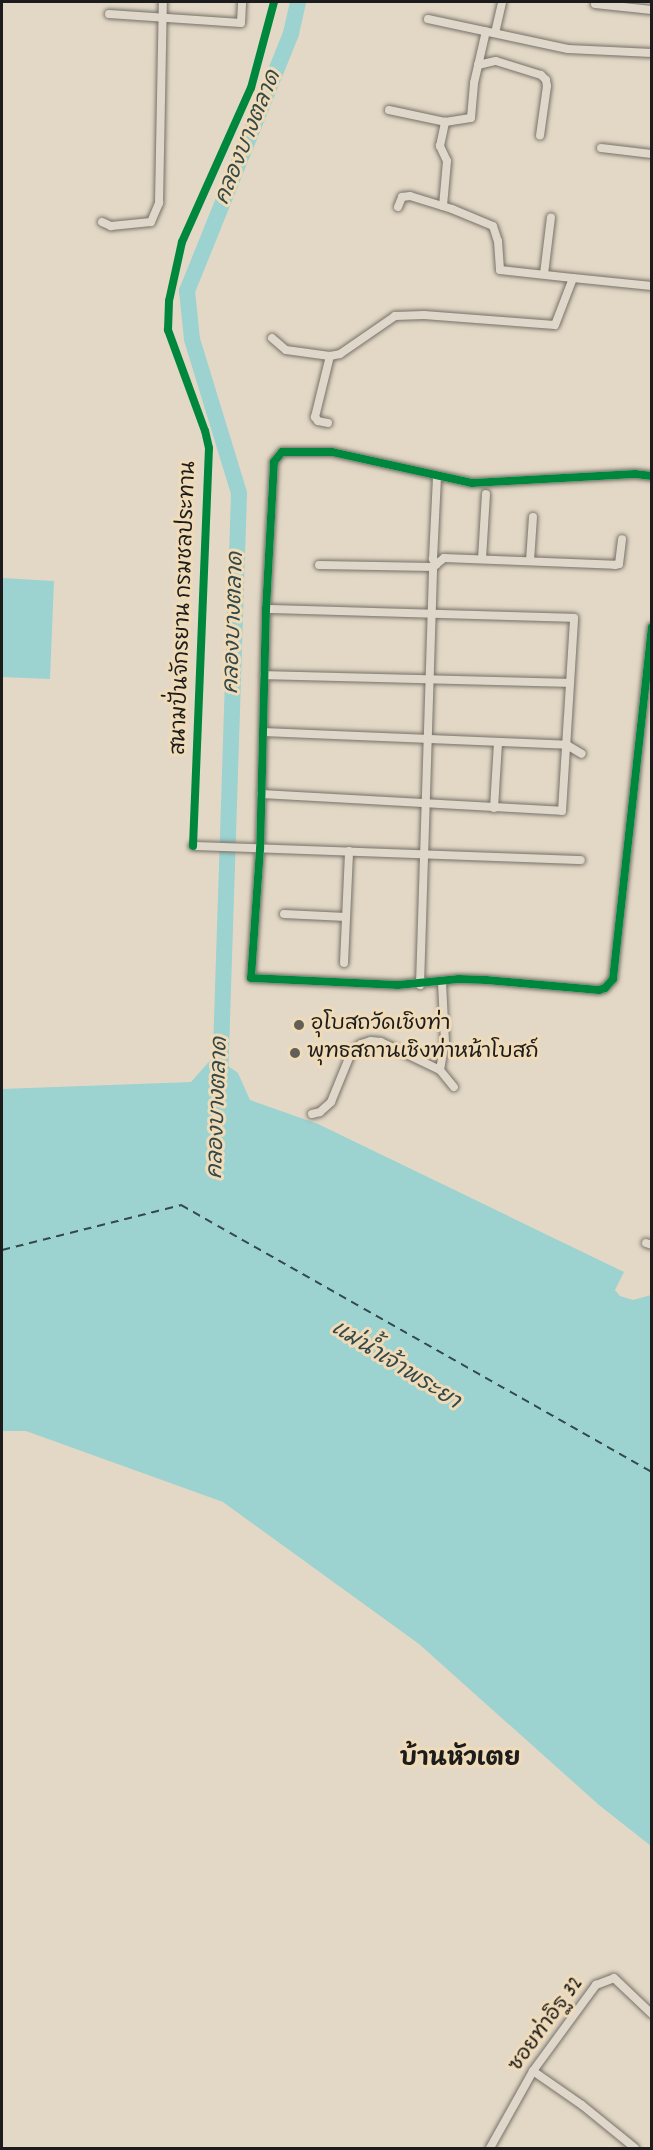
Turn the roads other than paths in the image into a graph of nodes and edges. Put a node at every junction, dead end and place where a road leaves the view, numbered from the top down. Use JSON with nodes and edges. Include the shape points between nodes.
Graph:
{"nodes":[{"id":1,"x":163,"y":2,"type":"edge"},
{"id":2,"x":242,"y":2,"type":"edge"},
{"id":3,"x":502,"y":2,"type":"edge"},
{"id":4,"x":595,"y":4,"type":"dead end"},
{"id":5,"x":651,"y":10,"type":"edge"},
{"id":6,"x":109,"y":14,"type":"dead end"},
{"id":7,"x":163,"y":17,"type":"junction"},
{"id":8,"x":428,"y":19,"type":"dead end"},
{"id":9,"x":486,"y":31,"type":"junction"},
{"id":10,"x":495,"y":33,"type":"junction"},
{"id":11,"x":651,"y":53,"type":"edge"},
{"id":12,"x":477,"y":65,"type":"junction"},
{"id":13,"x":389,"y":110,"type":"dead end"},
{"id":14,"x":445,"y":122,"type":"junction"},
{"id":15,"x":540,"y":136,"type":"dead end"},
{"id":16,"x":601,"y":148,"type":"dead end"},
{"id":17,"x":651,"y":154,"type":"edge"},
{"id":18,"x":443,"y":206,"type":"junction"},
{"id":19,"x":398,"y":207,"type":"dead end"},
{"id":20,"x":551,"y":217,"type":"dead end"},
{"id":21,"x":102,"y":222,"type":"dead end"},
{"id":22,"x":544,"y":274,"type":"junction"},
{"id":23,"x":573,"y":278,"type":"junction"},
{"id":24,"x":651,"y":286,"type":"edge"},
{"id":25,"x":272,"y":338,"type":"dead end"},
{"id":26,"x":330,"y":356,"type":"junction"},
{"id":27,"x":328,"y":423,"type":"dead end"},
{"id":28,"x":437,"y":476,"type":"junction"},
{"id":29,"x":651,"y":476,"type":"edge"},
{"id":30,"x":486,"y":494,"type":"dead end"},
{"id":31,"x":533,"y":517,"type":"dead end"},
{"id":32,"x":622,"y":538,"type":"dead end"},
{"id":33,"x":482,"y":559,"type":"junction"},
{"id":34,"x":530,"y":561,"type":"junction"},
{"id":35,"x":319,"y":565,"type":"dead end"},
{"id":36,"x":435,"y":566,"type":"junction"},
{"id":37,"x":266,"y":609,"type":"junction"},
{"id":38,"x":432,"y":613,"type":"junction"},
{"id":39,"x":651,"y":627,"type":"edge"},
{"id":40,"x":264,"y":675,"type":"junction"},
{"id":41,"x":430,"y":678,"type":"junction"},
{"id":42,"x":570,"y":683,"type":"junction"},
{"id":43,"x":262,"y":732,"type":"junction"},
{"id":44,"x":428,"y":739,"type":"junction"},
{"id":45,"x":498,"y":742,"type":"junction"},
{"id":46,"x":567,"y":745,"type":"junction"},
{"id":47,"x":582,"y":754,"type":"dead end"},
{"id":48,"x":261,"y":794,"type":"junction"},
{"id":49,"x":425,"y":804,"type":"junction"},
{"id":50,"x":494,"y":808,"type":"junction"},
{"id":51,"x":193,"y":846,"type":"dead end"},
{"id":52,"x":260,"y":849,"type":"junction"},
{"id":53,"x":349,"y":851,"type":"junction"},
{"id":54,"x":424,"y":854,"type":"junction"},
{"id":55,"x":581,"y":860,"type":"dead end"},
{"id":56,"x":284,"y":914,"type":"dead end"},
{"id":57,"x":346,"y":917,"type":"junction"},
{"id":58,"x":344,"y":963,"type":"dead end"},
{"id":59,"x":442,"y":982,"type":"junction"},
{"id":60,"x":420,"y":985,"type":"junction"},
{"id":61,"x":440,"y":1070,"type":"junction"},
{"id":62,"x":454,"y":1087,"type":"dead end"},
{"id":63,"x":312,"y":1114,"type":"dead end"},
{"id":64,"x":651,"y":2014,"type":"edge"},
{"id":65,"x":533,"y":2071,"type":"junction"},
{"id":66,"x":490,"y":2148,"type":"edge"},
{"id":67,"x":635,"y":2148,"type":"edge"}],
"edges":[{"from":1,"to":7,"type":"street"},
{"from":2,"to":7,"type":"street","via":[[241,23]]},
{"from":3,"to":10,"type":"street"},
{"from":4,"to":5,"type":"street"},
{"from":6,"to":7,"type":"street"},
{"from":7,"to":21,"type":"street","via":[[159,203],[152,222],[111,226]]},
{"from":8,"to":9,"type":"street"},
{"from":9,"to":10,"type":"street"},
{"from":9,"to":12,"type":"street"},
{"from":10,"to":11,"type":"street","via":[[568,49]]},
{"from":12,"to":14,"type":"street","via":[[471,118]]},
{"from":12,"to":15,"type":"street","via":[[496,61],[546,80]]},
{"from":13,"to":14,"type":"street"},
{"from":14,"to":18,"type":"street","via":[[440,146],[447,161]]},
{"from":16,"to":17,"type":"street"},
{"from":18,"to":19,"type":"street","via":[[402,196]]},
{"from":18,"to":22,"type":"street","via":[[493,226],[500,270]]},
{"from":20,"to":22,"type":"street"},
{"from":22,"to":23,"type":"street"},
{"from":23,"to":24,"type":"street"},
{"from":23,"to":26,"type":"street","via":[[555,325],[395,316],[340,354]]},
{"from":25,"to":26,"type":"street","via":[[286,350]]},
{"from":26,"to":27,"type":"street","via":[[315,417]]},
{"from":28,"to":29,"type":"street","via":[[472,483]]},
{"from":28,"to":36,"type":"street"},
{"from":28,"to":37,"type":"street","via":[[332,452],[282,452],[274,462]]},
{"from":30,"to":33,"type":"street"},
{"from":31,"to":34,"type":"street"},
{"from":32,"to":34,"type":"street","via":[[617,565]]},
{"from":33,"to":34,"type":"street"},
{"from":33,"to":36,"type":"street","via":[[444,558]]},
{"from":35,"to":36,"type":"street"},
{"from":36,"to":38,"type":"street"},
{"from":37,"to":38,"type":"street"},
{"from":37,"to":40,"type":"street"},
{"from":38,"to":41,"type":"street"},
{"from":38,"to":42,"type":"street","via":[[573,617]]},
{"from":39,"to":59,"type":"street","via":[[613,979],[598,990],[486,980]]},
{"from":40,"to":41,"type":"street"},
{"from":40,"to":43,"type":"street"},
{"from":41,"to":42,"type":"street"},
{"from":41,"to":44,"type":"street"},
{"from":42,"to":46,"type":"street"},
{"from":43,"to":44,"type":"street"},
{"from":43,"to":48,"type":"street"},
{"from":44,"to":45,"type":"street"},
{"from":44,"to":49,"type":"street"},
{"from":45,"to":46,"type":"street"},
{"from":45,"to":50,"type":"street"},
{"from":46,"to":47,"type":"street"},
{"from":46,"to":50,"type":"street","via":[[562,811]]},
{"from":48,"to":49,"type":"street"},
{"from":48,"to":52,"type":"street"},
{"from":49,"to":50,"type":"street"},
{"from":49,"to":54,"type":"street"},
{"from":51,"to":52,"type":"street"},
{"from":52,"to":53,"type":"street"},
{"from":52,"to":60,"type":"street","via":[[251,978]]},
{"from":53,"to":54,"type":"street"},
{"from":53,"to":57,"type":"street"},
{"from":54,"to":55,"type":"street"},
{"from":54,"to":60,"type":"street"},
{"from":56,"to":57,"type":"street"},
{"from":57,"to":58,"type":"street"},
{"from":59,"to":60,"type":"street"},
{"from":59,"to":61,"type":"street","via":[[445,1042]]},
{"from":61,"to":62,"type":"street"},
{"from":61,"to":63,"type":"street","via":[[381,1042],[361,1044],[351,1053],[331,1102]]},
{"from":64,"to":65,"type":"street","name":"ซอยท่าอิฐ 32","via":[[617,1980],[604,1980],[584,1999]]},
{"from":65,"to":66,"type":"street","name":"ซอยท่าอิฐ 32"},
{"from":65,"to":67,"type":"street","via":[[582,2104]]}]}
